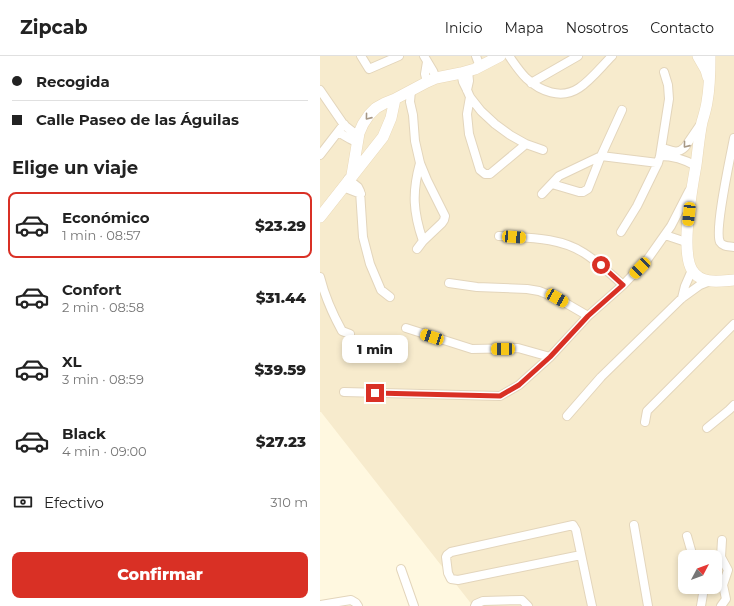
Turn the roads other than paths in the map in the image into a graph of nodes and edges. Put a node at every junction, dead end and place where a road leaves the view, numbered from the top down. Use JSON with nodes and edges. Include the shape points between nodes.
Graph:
{"nodes":[{"id":1,"x":361,"y":56,"type":"edge"},
{"id":2,"x":399,"y":56,"type":"edge"},
{"id":3,"x":476,"y":56,"type":"edge"},
{"id":4,"x":500,"y":56,"type":"edge"},
{"id":5,"x":509,"y":56,"type":"edge"},
{"id":6,"x":515,"y":56,"type":"edge"},
{"id":7,"x":578,"y":56,"type":"edge"},
{"id":8,"x":612,"y":56,"type":"edge"},
{"id":9,"x":698,"y":56,"type":"edge"},
{"id":10,"x":710,"y":56,"type":"edge"},
{"id":11,"x":425,"y":59,"type":"edge"},
{"id":12,"x":484,"y":62,"type":"edge"},
{"id":13,"x":464,"y":72,"type":"junction"},
{"id":14,"x":520,"y":72,"type":"junction"},
{"id":15,"x":664,"y":72,"type":"dead end"},
{"id":16,"x":432,"y":80,"type":"junction"},
{"id":17,"x":710,"y":81,"type":"junction"},
{"id":18,"x":531,"y":82,"type":"junction"},
{"id":19,"x":413,"y":89,"type":"junction"},
{"id":20,"x":320,"y":90,"type":"edge"},
{"id":21,"x":469,"y":93,"type":"junction"},
{"id":22,"x":395,"y":99,"type":"junction"},
{"id":23,"x":622,"y":110,"type":"dead end"},
{"id":24,"x":702,"y":123,"type":"junction"},
{"id":25,"x":344,"y":124,"type":"junction"},
{"id":26,"x":338,"y":132,"type":"junction"},
{"id":27,"x":734,"y":138,"type":"edge"},
{"id":28,"x":358,"y":141,"type":"junction"},
{"id":29,"x":526,"y":144,"type":"junction"},
{"id":30,"x":543,"y":150,"type":"dead end"},
{"id":31,"x":371,"y":152,"type":"junction"},
{"id":32,"x":660,"y":154,"type":"junction"},
{"id":33,"x":320,"y":155,"type":"edge"},
{"id":34,"x":601,"y":156,"type":"junction"},
{"id":35,"x":420,"y":162,"type":"junction"},
{"id":36,"x":696,"y":166,"type":"junction"},
{"id":37,"x":348,"y":180,"type":"junction"},
{"id":38,"x":552,"y":184,"type":"junction"},
{"id":39,"x":692,"y":185,"type":"junction"},
{"id":40,"x":542,"y":194,"type":"dead end"},
{"id":41,"x":320,"y":216,"type":"edge"},
{"id":42,"x":621,"y":232,"type":"dead end"},
{"id":43,"x":665,"y":235,"type":"junction"},
{"id":44,"x":500,"y":236,"type":"dead end"},
{"id":45,"x":423,"y":241,"type":"junction"},
{"id":46,"x":686,"y":242,"type":"junction"},
{"id":47,"x":734,"y":246,"type":"edge"},
{"id":48,"x":417,"y":249,"type":"dead end"},
{"id":49,"x":692,"y":270,"type":"junction"},
{"id":50,"x":320,"y":277,"type":"edge"},
{"id":51,"x":734,"y":280,"type":"edge"},
{"id":52,"x":710,"y":281,"type":"junction"},
{"id":53,"x":449,"y":283,"type":"dead end"},
{"id":54,"x":623,"y":285,"type":"junction"},
{"id":55,"x":390,"y":296,"type":"dead end"},
{"id":56,"x":682,"y":298,"type":"junction"},
{"id":57,"x":588,"y":316,"type":"junction"},
{"id":58,"x":734,"y":324,"type":"edge"},
{"id":59,"x":406,"y":328,"type":"dead end"},
{"id":60,"x":350,"y":334,"type":"dead end"},
{"id":61,"x":550,"y":357,"type":"junction"},
{"id":62,"x":344,"y":392,"type":"dead end"},
{"id":63,"x":732,"y":409,"type":"edge"},
{"id":64,"x":568,"y":416,"type":"dead end"},
{"id":65,"x":645,"y":422,"type":"dead end"},
{"id":66,"x":707,"y":428,"type":"dead end"},
{"id":67,"x":634,"y":525,"type":"dead end"},
{"id":68,"x":687,"y":536,"type":"dead end"},
{"id":69,"x":722,"y":540,"type":"dead end"},
{"id":70,"x":691,"y":550,"type":"edge"},
{"id":71,"x":581,"y":555,"type":"junction"},
{"id":72,"x":401,"y":569,"type":"dead end"},
{"id":73,"x":703,"y":594,"type":"edge"},
{"id":74,"x":320,"y":606,"type":"edge"},
{"id":75,"x":358,"y":606,"type":"edge"},
{"id":76,"x":414,"y":606,"type":"edge"},
{"id":77,"x":475,"y":606,"type":"edge"},
{"id":78,"x":528,"y":606,"type":"edge"},
{"id":79,"x":592,"y":606,"type":"edge"},
{"id":80,"x":648,"y":606,"type":"edge"},
{"id":81,"x":701,"y":606,"type":"edge"},
{"id":82,"x":720,"y":606,"type":"edge"}],
"edges":[{"from":1,"to":2,"type":"street","via":[[369,69]]},
{"from":3,"to":12,"type":"street"},
{"from":4,"to":12,"type":"street"},
{"from":5,"to":14,"type":"street"},
{"from":6,"to":14,"type":"street"},
{"from":7,"to":18,"type":"street"},
{"from":8,"to":18,"type":"street","via":[[572,92],[551,93]]},
{"from":9,"to":17,"type":"street"},
{"from":10,"to":17,"type":"street"},
{"from":11,"to":16,"type":"street","via":[[433,71]]},
{"from":12,"to":13,"type":"street"},
{"from":13,"to":16,"type":"street"},
{"from":13,"to":21,"type":"street","via":[[469,81]]},
{"from":14,"to":18,"type":"street"},
{"from":15,"to":32,"type":"street","via":[[669,99]]},
{"from":16,"to":19,"type":"street"},
{"from":17,"to":24,"type":"street"},
{"from":19,"to":22,"type":"street"},
{"from":19,"to":35,"type":"street","via":[[415,141]]},
{"from":20,"to":25,"type":"street"},
{"from":21,"to":29,"type":"street","via":[[482,112],[495,124]]},
{"from":21,"to":29,"type":"street","via":[[466,114],[480,170],[490,174]]},
{"from":22,"to":28,"type":"street","one_way":true,"via":[[376,108],[369,115],[363,124]]},
{"from":22,"to":31,"type":"street","via":[[387,128]]},
{"from":23,"to":34,"type":"street"},
{"from":24,"to":32,"type":"street","one_way":true,"via":[[682,150]]},
{"from":24,"to":36,"type":"street"},
{"from":25,"to":26,"type":"street"},
{"from":25,"to":28,"type":"street"},
{"from":26,"to":28,"type":"street"},
{"from":26,"to":33,"type":"street"},
{"from":27,"to":47,"type":"street","via":[[721,204],[719,237],[724,245]]},
{"from":28,"to":31,"type":"street","via":[[362,152]]},
{"from":28,"to":37,"type":"street"},
{"from":29,"to":30,"type":"street"},
{"from":31,"to":37,"type":"street"},
{"from":32,"to":34,"type":"street"},
{"from":32,"to":36,"type":"street","via":[[679,158]]},
{"from":32,"to":42,"type":"street","via":[[637,206]]},
{"from":34,"to":38,"type":"street","via":[[559,176]]},
{"from":34,"to":38,"type":"street","via":[[588,189],[583,192]]},
{"from":35,"to":45,"type":"street","via":[[414,194],[415,210]]},
{"from":35,"to":45,"type":"street","via":[[444,216],[442,223]]},
{"from":36,"to":39,"type":"street"},
{"from":37,"to":41,"type":"street"},
{"from":37,"to":55,"type":"street","via":[[358,187],[361,194],[363,237],[370,264],[381,290]]},
{"from":38,"to":40,"type":"street"},
{"from":39,"to":43,"type":"street"},
{"from":39,"to":46,"type":"street"},
{"from":43,"to":46,"type":"street"},
{"from":43,"to":54,"type":"street","via":[[647,260]]},
{"from":44,"to":54,"type":"street","via":[[563,243],[584,253]]},
{"from":45,"to":48,"type":"street"},
{"from":46,"to":49,"type":"street"},
{"from":49,"to":52,"type":"street","via":[[699,277]]},
{"from":49,"to":56,"type":"street"},
{"from":50,"to":60,"type":"street","via":[[339,326],[342,331]]},
{"from":51,"to":52,"type":"street"},
{"from":52,"to":56,"type":"street"},
{"from":53,"to":57,"type":"street","via":[[477,288],[539,291]]},
{"from":54,"to":57,"type":"street"},
{"from":56,"to":64,"type":"street","via":[[601,377]]},
{"from":57,"to":61,"type":"street"},
{"from":58,"to":65,"type":"street","via":[[647,410]]},
{"from":59,"to":61,"type":"street","via":[[472,349],[518,348]]},
{"from":61,"to":62,"type":"street","via":[[519,385],[500,396]]},
{"from":63,"to":66,"type":"street"},
{"from":67,"to":80,"type":"street"},
{"from":68,"to":70,"type":"street"},
{"from":69,"to":82,"type":"street","via":[[721,557],[728,570],[723,585],[726,599]]},
{"from":71,"to":71,"type":"street","via":[[458,580],[451,579],[446,557],[451,552],[573,525]]},
{"from":71,"to":79,"type":"street"},
{"from":72,"to":76,"type":"street"},
{"from":73,"to":81,"type":"street"},
{"from":74,"to":75,"type":"street","via":[[351,600]]},
{"from":77,"to":78,"type":"street","via":[[483,601],[522,600]]}]}
